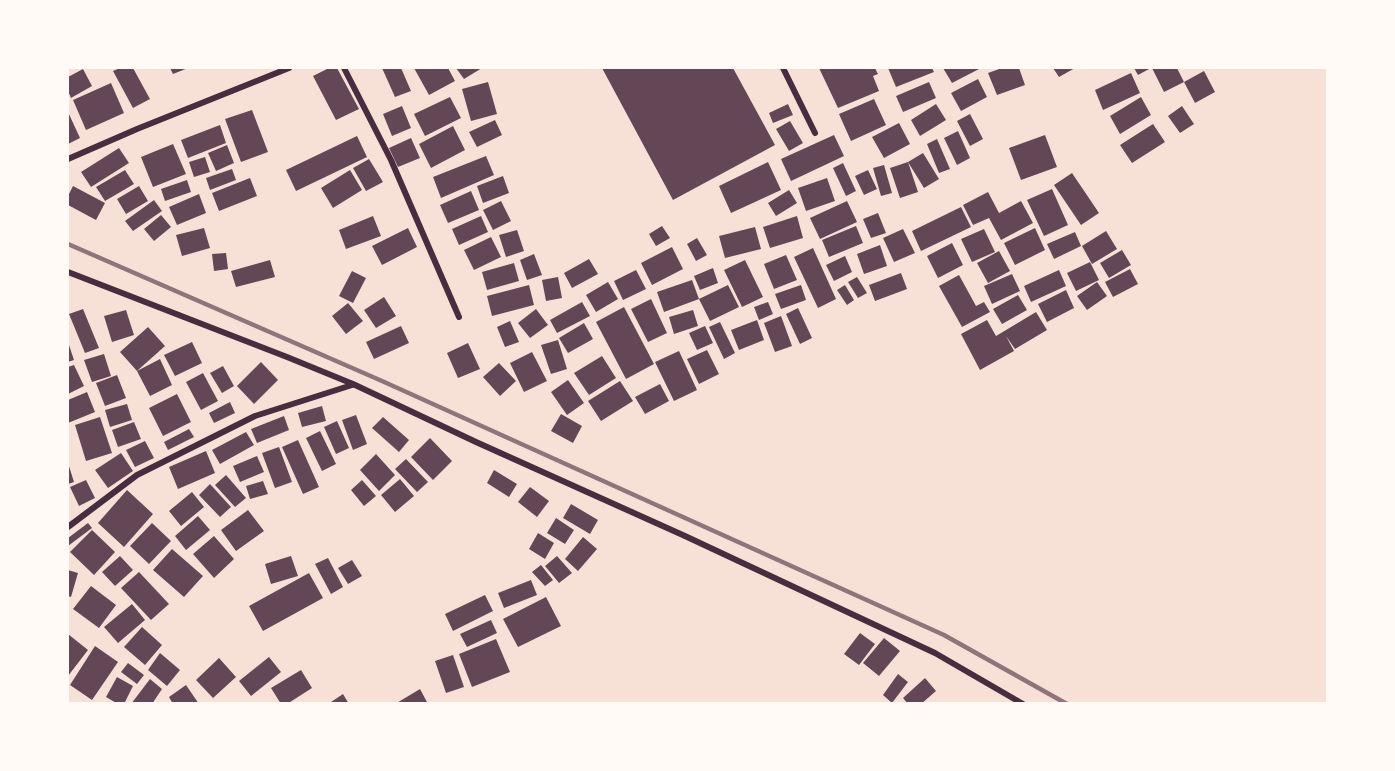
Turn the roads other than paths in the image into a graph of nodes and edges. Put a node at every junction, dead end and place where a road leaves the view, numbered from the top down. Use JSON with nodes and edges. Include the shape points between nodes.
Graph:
{"nodes":[{"id":1,"x":289,"y":68,"type":"edge"},
{"id":2,"x":344,"y":68,"type":"edge"},
{"id":3,"x":783,"y":68,"type":"edge"},
{"id":4,"x":815,"y":133,"type":"dead end"},
{"id":5,"x":68,"y":159,"type":"edge"},
{"id":6,"x":68,"y":272,"type":"edge"},
{"id":7,"x":459,"y":317,"type":"dead end"},
{"id":8,"x":353,"y":384,"type":"junction"},
{"id":9,"x":68,"y":527,"type":"edge"},
{"id":10,"x":1023,"y":704,"type":"edge"}],
"edges":[{"from":1,"to":5,"type":"street"},
{"from":2,"to":7,"type":"street","via":[[391,160]]},
{"from":3,"to":4,"type":"street"},
{"from":6,"to":8,"type":"street"},
{"from":8,"to":9,"type":"street","via":[[255,416],[137,475]]},
{"from":8,"to":10,"type":"street","via":[[924,648]]}]}
